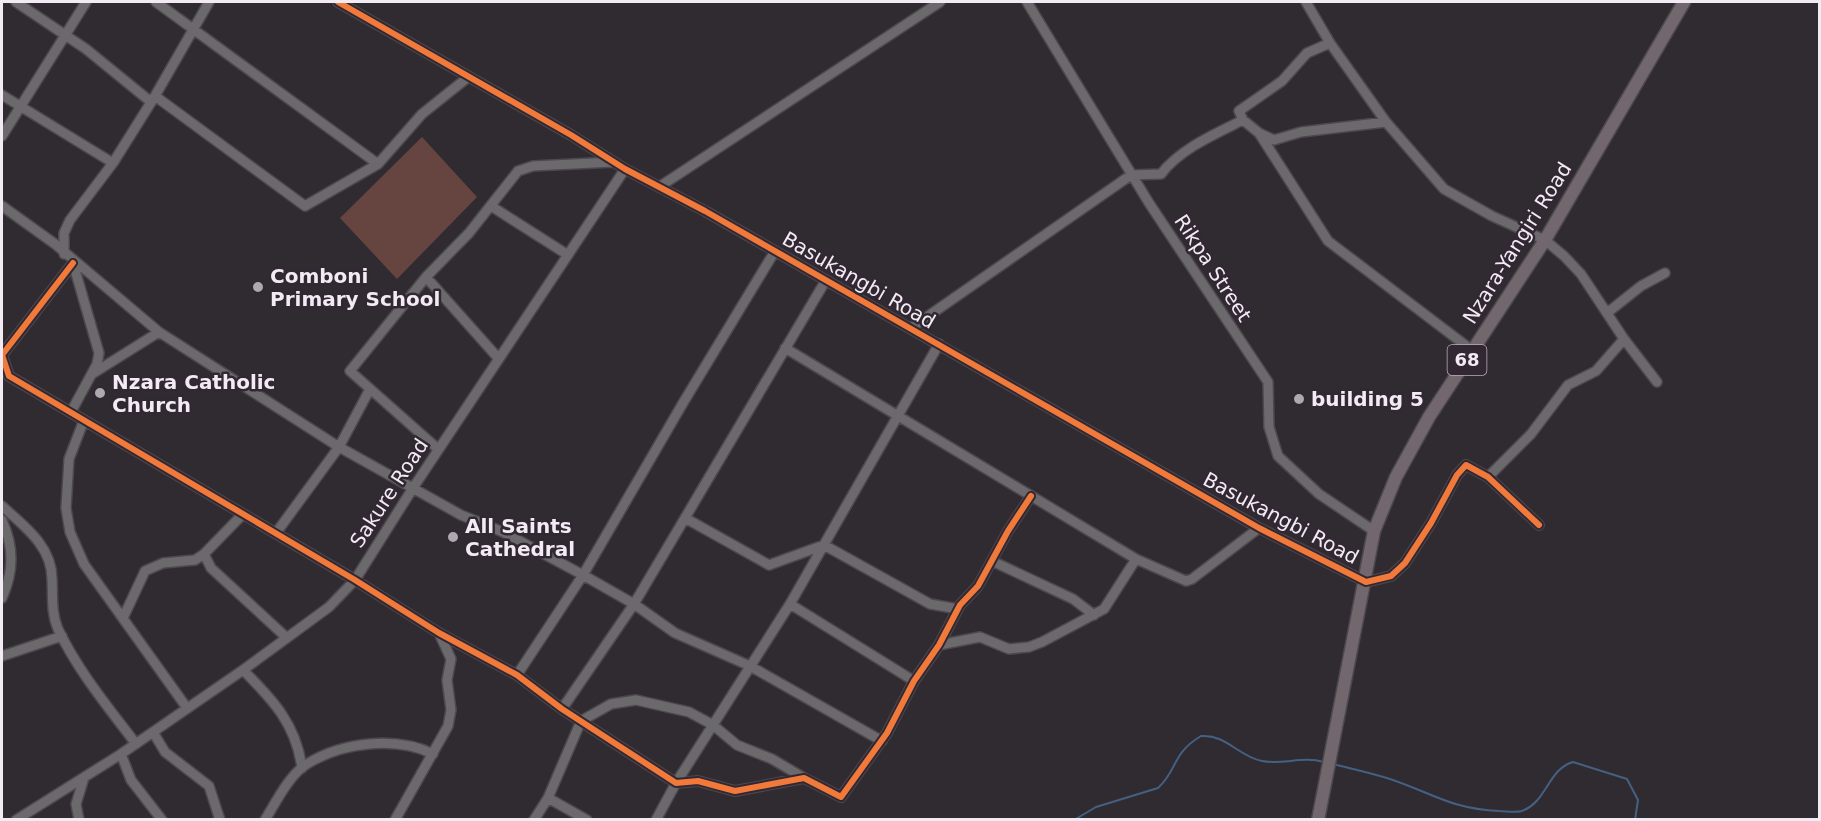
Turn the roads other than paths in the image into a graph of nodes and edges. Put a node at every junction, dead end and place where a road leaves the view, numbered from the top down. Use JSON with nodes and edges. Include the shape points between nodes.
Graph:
{"nodes":[{"id":1,"x":16,"y":2,"type":"edge"},
{"id":2,"x":86,"y":2,"type":"edge"},
{"id":3,"x":156,"y":2,"type":"edge"},
{"id":4,"x":209,"y":2,"type":"edge"},
{"id":5,"x":338,"y":2,"type":"edge"},
{"id":6,"x":940,"y":2,"type":"edge"},
{"id":7,"x":1027,"y":2,"type":"edge"},
{"id":8,"x":1306,"y":2,"type":"edge"},
{"id":9,"x":1684,"y":2,"type":"edge"},
{"id":10,"x":192,"y":29,"type":"junction"},
{"id":11,"x":66,"y":37,"type":"junction"},
{"id":12,"x":1330,"y":43,"type":"junction"},
{"id":13,"x":467,"y":78,"type":"junction"},
{"id":14,"x":2,"y":95,"type":"edge"},
{"id":15,"x":153,"y":99,"type":"junction"},
{"id":16,"x":20,"y":108,"type":"junction"},
{"id":17,"x":1243,"y":120,"type":"junction"},
{"id":18,"x":1386,"y":122,"type":"junction"},
{"id":19,"x":1259,"y":133,"type":"junction"},
{"id":20,"x":2,"y":136,"type":"edge"},
{"id":21,"x":614,"y":162,"type":"junction"},
{"id":22,"x":114,"y":163,"type":"junction"},
{"id":23,"x":378,"y":164,"type":"junction"},
{"id":24,"x":625,"y":169,"type":"junction"},
{"id":25,"x":1131,"y":175,"type":"junction"},
{"id":26,"x":659,"y":187,"type":"junction"},
{"id":27,"x":2,"y":206,"type":"edge"},
{"id":28,"x":491,"y":206,"type":"junction"},
{"id":29,"x":1545,"y":240,"type":"junction"},
{"id":30,"x":775,"y":251,"type":"junction"},
{"id":31,"x":64,"y":254,"type":"junction"},
{"id":32,"x":568,"y":255,"type":"junction"},
{"id":33,"x":74,"y":263,"type":"junction"},
{"id":34,"x":1665,"y":273,"type":"dead end"},
{"id":35,"x":426,"y":277,"type":"junction"},
{"id":36,"x":826,"y":280,"type":"junction"},
{"id":37,"x":1607,"y":313,"type":"junction"},
{"id":38,"x":911,"y":328,"type":"junction"},
{"id":39,"x":159,"y":332,"type":"junction"},
{"id":40,"x":1624,"y":339,"type":"junction"},
{"id":41,"x":939,"y":344,"type":"junction"},
{"id":42,"x":785,"y":348,"type":"junction"},
{"id":43,"x":1473,"y":351,"type":"junction"},
{"id":44,"x":499,"y":359,"type":"junction"},
{"id":45,"x":3,"y":368,"type":"edge"},
{"id":46,"x":90,"y":376,"type":"junction"},
{"id":47,"x":1657,"y":382,"type":"dead end"},
{"id":48,"x":370,"y":389,"type":"junction"},
{"id":49,"x":71,"y":412,"type":"junction"},
{"id":50,"x":898,"y":417,"type":"junction"},
{"id":51,"x":84,"y":420,"type":"junction"},
{"id":52,"x":339,"y":447,"type":"junction"},
{"id":53,"x":438,"y":449,"type":"junction"},
{"id":54,"x":1488,"y":477,"type":"junction"},
{"id":55,"x":413,"y":488,"type":"junction"},
{"id":56,"x":1031,"y":496,"type":"junction"},
{"id":57,"x":2,"y":506,"type":"edge"},
{"id":58,"x":243,"y":514,"type":"junction"},
{"id":59,"x":685,"y":518,"type":"junction"},
{"id":60,"x":2,"y":520,"type":"edge"},
{"id":61,"x":1539,"y":525,"type":"dead end"},
{"id":62,"x":1259,"y":528,"type":"junction"},
{"id":63,"x":1374,"y":531,"type":"junction"},
{"id":64,"x":276,"y":533,"type":"junction"},
{"id":65,"x":824,"y":545,"type":"junction"},
{"id":66,"x":204,"y":554,"type":"junction"},
{"id":67,"x":1136,"y":559,"type":"junction"},
{"id":68,"x":992,"y":561,"type":"junction"},
{"id":69,"x":583,"y":575,"type":"junction"},
{"id":70,"x":355,"y":580,"type":"junction"},
{"id":71,"x":1366,"y":582,"type":"junction"},
{"id":72,"x":2,"y":598,"type":"edge"},
{"id":73,"x":634,"y":604,"type":"junction"},
{"id":74,"x":790,"y":604,"type":"junction"},
{"id":75,"x":958,"y":609,"type":"junction"},
{"id":76,"x":1094,"y":615,"type":"junction"},
{"id":77,"x":123,"y":618,"type":"junction"},
{"id":78,"x":439,"y":633,"type":"junction"},
{"id":79,"x":62,"y":636,"type":"junction"},
{"id":80,"x":287,"y":638,"type":"junction"},
{"id":81,"x":939,"y":645,"type":"junction"},
{"id":82,"x":2,"y":656,"type":"edge"},
{"id":83,"x":750,"y":666,"type":"junction"},
{"id":84,"x":243,"y":670,"type":"junction"},
{"id":85,"x":517,"y":675,"type":"junction"},
{"id":86,"x":914,"y":681,"type":"junction"},
{"id":87,"x":187,"y":708,"type":"junction"},
{"id":88,"x":562,"y":709,"type":"junction"},
{"id":89,"x":581,"y":721,"type":"junction"},
{"id":90,"x":713,"y":725,"type":"junction"},
{"id":91,"x":153,"y":732,"type":"junction"},
{"id":92,"x":882,"y":741,"type":"junction"},
{"id":93,"x":136,"y":744,"type":"junction"},
{"id":94,"x":121,"y":754,"type":"junction"},
{"id":95,"x":433,"y":754,"type":"junction"},
{"id":96,"x":302,"y":768,"type":"junction"},
{"id":97,"x":84,"y":778,"type":"junction"},
{"id":98,"x":804,"y":778,"type":"junction"},
{"id":99,"x":676,"y":783,"type":"junction"},
{"id":100,"x":548,"y":798,"type":"junction"},
{"id":101,"x":31,"y":816,"type":"edge"},
{"id":102,"x":16,"y":819,"type":"edge"},
{"id":103,"x":79,"y":819,"type":"edge"},
{"id":104,"x":162,"y":819,"type":"edge"},
{"id":105,"x":220,"y":819,"type":"edge"},
{"id":106,"x":265,"y":819,"type":"edge"},
{"id":107,"x":395,"y":819,"type":"edge"},
{"id":108,"x":534,"y":819,"type":"edge"},
{"id":109,"x":587,"y":819,"type":"edge"},
{"id":110,"x":656,"y":819,"type":"edge"},
{"id":111,"x":1318,"y":819,"type":"edge"}],
"edges":[{"from":1,"to":11,"type":"street"},
{"from":2,"to":11,"type":"street"},
{"from":3,"to":10,"type":"street"},
{"from":4,"to":10,"type":"street"},
{"from":5,"to":13,"type":"street","name":"Basukangbi Road"},
{"from":6,"to":26,"type":"street"},
{"from":7,"to":25,"type":"street","name":"Rikpa Street"},
{"from":8,"to":12,"type":"street"},
{"from":9,"to":29,"type":"main road","name":"Nzara-Yangiri Road","number":"68"},
{"from":10,"to":15,"type":"street"},
{"from":10,"to":23,"type":"street"},
{"from":11,"to":15,"type":"street"},
{"from":11,"to":16,"type":"street"},
{"from":12,"to":17,"type":"street","via":[[1307,53],[1282,81],[1239,111]]},
{"from":12,"to":18,"type":"street"},
{"from":13,"to":21,"type":"street","name":"Basukangbi Road"},
{"from":13,"to":23,"type":"street","via":[[422,114]]},
{"from":14,"to":16,"type":"street"},
{"from":15,"to":22,"type":"street"},
{"from":15,"to":23,"type":"street","via":[[305,206]]},
{"from":16,"to":20,"type":"street"},
{"from":16,"to":22,"type":"street"},
{"from":17,"to":19,"type":"street"},
{"from":17,"to":25,"type":"street","via":[[1168,164],[1161,174]]},
{"from":18,"to":19,"type":"street","via":[[1301,132],[1274,140]]},
{"from":18,"to":29,"type":"street","via":[[1444,189]]},
{"from":19,"to":43,"type":"street","via":[[1328,241]]},
{"from":21,"to":24,"type":"street","name":"Basukangbi Road"},
{"from":21,"to":28,"type":"street","via":[[533,166],[518,171]]},
{"from":22,"to":31,"type":"street","via":[[70,220],[64,233]]},
{"from":24,"to":26,"type":"street","name":"Basukangbi Road"},
{"from":24,"to":32,"type":"street","name":"Sakure Road"},
{"from":25,"to":38,"type":"street"},
{"from":25,"to":63,"type":"street","name":"Rikpa Street","via":[[1269,382],[1269,427],[1278,456],[1319,494]]},
{"from":26,"to":30,"type":"street","name":"Basukangbi Road"},
{"from":27,"to":31,"type":"street"},
{"from":28,"to":32,"type":"street"},
{"from":28,"to":35,"type":"street"},
{"from":29,"to":37,"type":"street","via":[[1581,274]]},
{"from":29,"to":43,"type":"main road","name":"Nzara-Yangiri Road","number":"68"},
{"from":30,"to":36,"type":"street","name":"Basukangbi Road"},
{"from":30,"to":69,"type":"street"},
{"from":31,"to":33,"type":"street"},
{"from":32,"to":44,"type":"street","name":"Sakure Road"},
{"from":33,"to":39,"type":"street"},
{"from":33,"to":45,"type":"street","via":[[2,355]]},
{"from":33,"to":46,"type":"street","via":[[99,353]]},
{"from":34,"to":37,"type":"street"},
{"from":35,"to":44,"type":"street"},
{"from":35,"to":48,"type":"street","via":[[350,370]]},
{"from":36,"to":38,"type":"street","name":"Basukangbi Road"},
{"from":36,"to":42,"type":"street"},
{"from":37,"to":40,"type":"street"},
{"from":38,"to":41,"type":"street","name":"Basukangbi Road"},
{"from":39,"to":46,"type":"street"},
{"from":39,"to":52,"type":"street"},
{"from":40,"to":47,"type":"street"},
{"from":40,"to":54,"type":"street","via":[[1596,371],[1568,385],[1531,434]]},
{"from":41,"to":50,"type":"street"},
{"from":41,"to":62,"type":"street","name":"Basukangbi Road"},
{"from":42,"to":50,"type":"street"},
{"from":42,"to":59,"type":"street"},
{"from":43,"to":63,"type":"main road","name":"Nzara-Yangiri Road","number":"68","via":[[1396,477]]},
{"from":44,"to":53,"type":"street","name":"Sakure Road"},
{"from":45,"to":49,"type":"street","via":[[9,376]]},
{"from":46,"to":49,"type":"street"},
{"from":48,"to":52,"type":"street"},
{"from":48,"to":53,"type":"street"},
{"from":49,"to":51,"type":"street"},
{"from":50,"to":56,"type":"street"},
{"from":50,"to":65,"type":"street"},
{"from":51,"to":58,"type":"street"},
{"from":51,"to":77,"type":"street","via":[[69,459],[66,508],[70,532],[84,564]]},
{"from":52,"to":55,"type":"street"},
{"from":52,"to":64,"type":"street"},
{"from":53,"to":55,"type":"street","name":"Sakure Road"},
{"from":54,"to":61,"type":"street"},
{"from":54,"to":71,"type":"street","via":[[1471,466],[1463,466],[1405,563],[1391,576]]},
{"from":55,"to":69,"type":"street"},
{"from":55,"to":70,"type":"street","name":"Sakure Road"},
{"from":56,"to":67,"type":"street"},
{"from":56,"to":68,"type":"street"},
{"from":57,"to":79,"type":"street","via":[[27,528],[50,561],[52,606]]},
{"from":58,"to":64,"type":"street"},
{"from":58,"to":66,"type":"street"},
{"from":59,"to":65,"type":"street","via":[[769,565]]},
{"from":59,"to":73,"type":"street"},
{"from":60,"to":72,"type":"street","via":[[13,560]]},
{"from":62,"to":67,"type":"street","via":[[1186,581]]},
{"from":62,"to":71,"type":"street","name":"Basukangbi Road"},
{"from":63,"to":71,"type":"main road","name":"Nzara-Yangiri Road","number":"68"},
{"from":64,"to":70,"type":"street"},
{"from":65,"to":74,"type":"street"},
{"from":65,"to":75,"type":"street","via":[[930,604]]},
{"from":66,"to":77,"type":"street","via":[[195,560],[152,566],[145,571]]},
{"from":66,"to":80,"type":"street","via":[[211,568]]},
{"from":67,"to":76,"type":"street","via":[[1108,605]]},
{"from":68,"to":75,"type":"street","via":[[978,586]]},
{"from":68,"to":76,"type":"street","via":[[1073,598]]},
{"from":69,"to":73,"type":"street"},
{"from":69,"to":85,"type":"street"},
{"from":70,"to":78,"type":"street"},
{"from":70,"to":80,"type":"street","name":"Sakure Road","via":[[329,607]]},
{"from":71,"to":111,"type":"main road","name":"Nzara-Yangiri Road","number":"68"},
{"from":73,"to":83,"type":"street","via":[[675,633]]},
{"from":73,"to":88,"type":"street"},
{"from":74,"to":83,"type":"street"},
{"from":74,"to":86,"type":"street"},
{"from":75,"to":81,"type":"street"},
{"from":76,"to":81,"type":"street","via":[[1029,647],[1009,649],[980,637]]},
{"from":77,"to":87,"type":"street"},
{"from":78,"to":85,"type":"street"},
{"from":78,"to":95,"type":"street","via":[[451,659],[447,680],[451,710],[448,726]]},
{"from":79,"to":82,"type":"street"},
{"from":79,"to":93,"type":"street","via":[[78,666]]},
{"from":80,"to":84,"type":"street","name":"Sakure Road"},
{"from":81,"to":86,"type":"street"},
{"from":83,"to":90,"type":"street"},
{"from":83,"to":92,"type":"street"},
{"from":84,"to":87,"type":"street","name":"Sakure Road"},
{"from":84,"to":96,"type":"street","via":[[283,714],[299,744]]},
{"from":85,"to":88,"type":"street"},
{"from":86,"to":92,"type":"street"},
{"from":87,"to":91,"type":"street","name":"Sakure Road"},
{"from":88,"to":89,"type":"street"},
{"from":89,"to":90,"type":"street","via":[[611,704],[636,700],[689,712]]},
{"from":89,"to":99,"type":"street"},
{"from":89,"to":100,"type":"street"},
{"from":90,"to":98,"type":"street","via":[[738,745]]},
{"from":90,"to":99,"type":"street"},
{"from":91,"to":93,"type":"street","name":"Sakure Road"},
{"from":91,"to":105,"type":"street","via":[[165,752],[209,786]]},
{"from":92,"to":98,"type":"street","via":[[842,797]]},
{"from":93,"to":94,"type":"street","name":"Sakure Road"},
{"from":94,"to":97,"type":"street","name":"Sakure Road"},
{"from":94,"to":104,"type":"street","via":[[131,780]]},
{"from":95,"to":96,"type":"street","via":[[415,746],[341,748]]},
{"from":95,"to":107,"type":"street"},
{"from":96,"to":106,"type":"street"},
{"from":97,"to":101,"type":"street","name":"Sakure Road"},
{"from":97,"to":103,"type":"street","via":[[76,804]]},
{"from":98,"to":99,"type":"street","via":[[735,791],[698,781]]},
{"from":99,"to":110,"type":"street"},
{"from":100,"to":108,"type":"street"},
{"from":100,"to":109,"type":"street"},
{"from":101,"to":102,"type":"street","name":"Sakure Road"}]}
